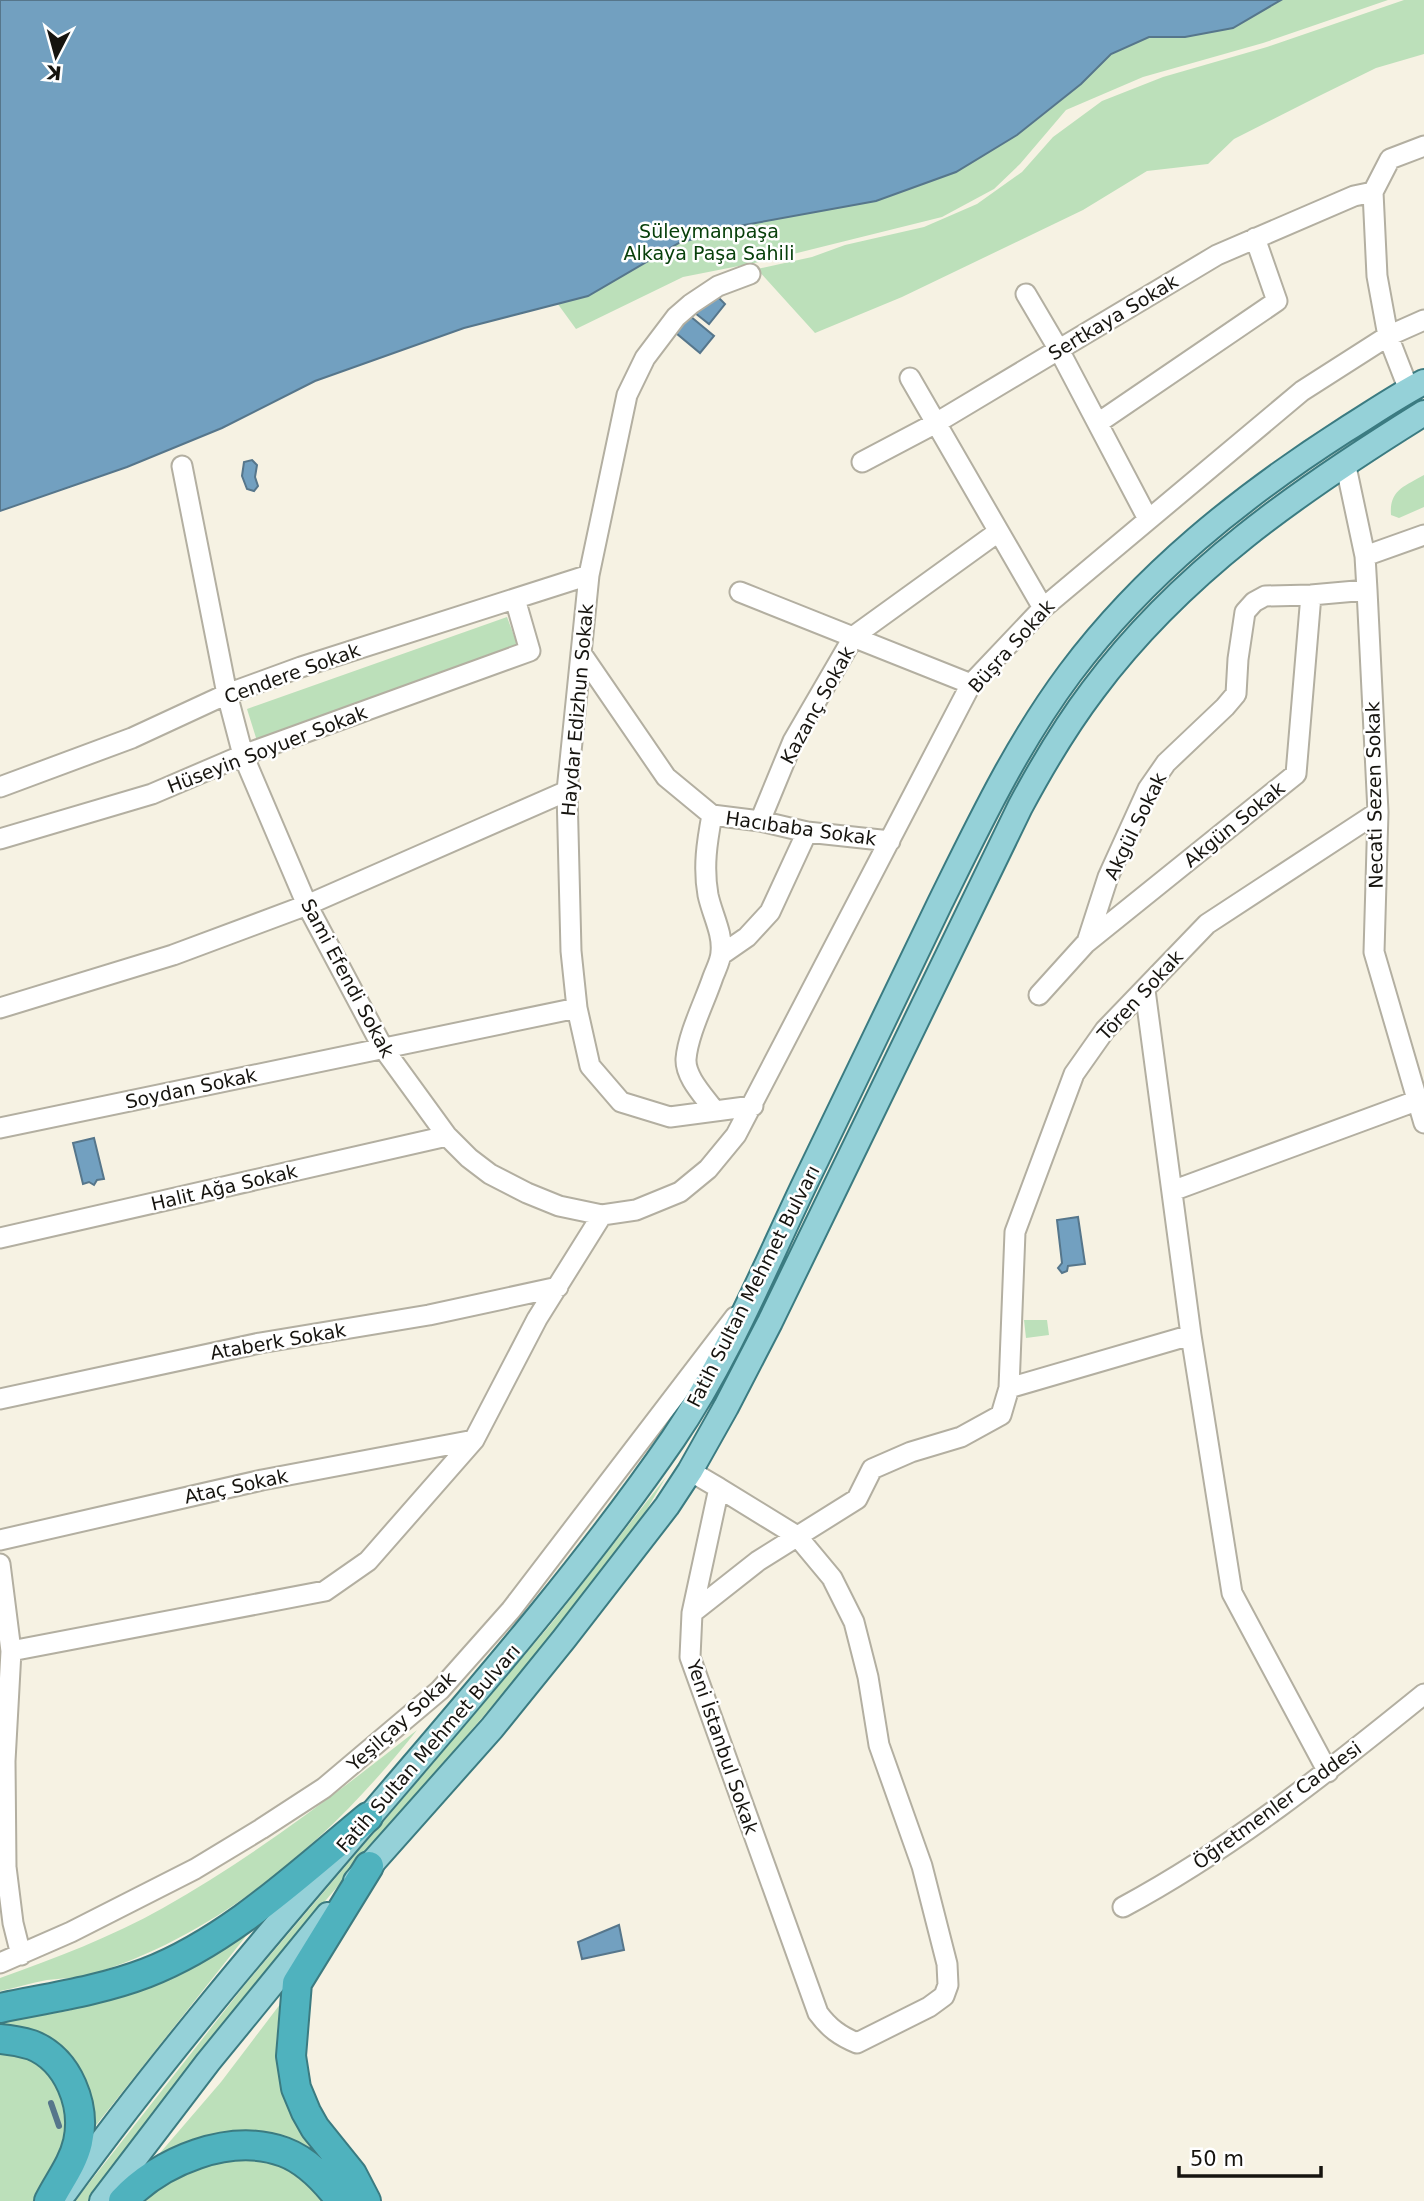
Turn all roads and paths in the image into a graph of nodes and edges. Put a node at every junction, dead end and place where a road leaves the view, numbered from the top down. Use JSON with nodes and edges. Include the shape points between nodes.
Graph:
{"nodes":[{"id":1,"x":1424,"y":146,"type":"edge"},
{"id":2,"x":1373,"y":192,"type":"junction"},
{"id":3,"x":1255,"y":238,"type":"junction"},
{"id":4,"x":750,"y":274,"type":"dead end"},
{"id":5,"x":1026,"y":295,"type":"dead end"},
{"id":6,"x":1424,"y":320,"type":"edge"},
{"id":7,"x":1388,"y":336,"type":"junction"},
{"id":8,"x":1059,"y":350,"type":"junction"},
{"id":9,"x":910,"y":378,"type":"dead end"},
{"id":10,"x":1416,"y":386,"type":"edge"},
{"id":11,"x":1424,"y":413,"type":"edge"},
{"id":12,"x":936,"y":423,"type":"junction"},
{"id":13,"x":1098,"y":424,"type":"junction"},
{"id":14,"x":862,"y":462,"type":"dead end"},
{"id":15,"x":1345,"y":462,"type":"junction"},
{"id":16,"x":182,"y":466,"type":"dead end"},
{"id":17,"x":1147,"y":519,"type":"junction"},
{"id":18,"x":998,"y":532,"type":"junction"},
{"id":19,"x":1424,"y":535,"type":"edge"},
{"id":20,"x":1365,"y":556,"type":"junction"},
{"id":21,"x":590,"y":575,"type":"junction"},
{"id":22,"x":1367,"y":590,"type":"junction"},
{"id":23,"x":740,"y":592,"type":"dead end"},
{"id":24,"x":1311,"y":595,"type":"junction"},
{"id":25,"x":515,"y":599,"type":"junction"},
{"id":26,"x":1042,"y":608,"type":"junction"},
{"id":27,"x":854,"y":636,"type":"junction"},
{"id":28,"x":581,"y":653,"type":"junction"},
{"id":29,"x":971,"y":684,"type":"junction"},
{"id":30,"x":227,"y":694,"type":"junction"},
{"id":31,"x":243,"y":755,"type":"junction"},
{"id":32,"x":0,"y":787,"type":"edge"},
{"id":33,"x":567,"y":791,"type":"junction"},
{"id":34,"x":1378,"y":812,"type":"junction"},
{"id":35,"x":712,"y":815,"type":"junction"},
{"id":36,"x":760,"y":821,"type":"junction"},
{"id":37,"x":807,"y":832,"type":"junction"},
{"id":38,"x":0,"y":839,"type":"edge"},
{"id":39,"x":890,"y":841,"type":"junction"},
{"id":40,"x":307,"y":905,"type":"junction"},
{"id":41,"x":1086,"y":943,"type":"junction"},
{"id":42,"x":721,"y":956,"type":"junction"},
{"id":43,"x":1145,"y":990,"type":"junction"},
{"id":44,"x":1039,"y":995,"type":"dead end"},
{"id":45,"x":0,"y":1008,"type":"edge"},
{"id":46,"x":577,"y":1008,"type":"junction"},
{"id":47,"x":383,"y":1048,"type":"junction"},
{"id":48,"x":1416,"y":1101,"type":"junction"},
{"id":49,"x":753,"y":1106,"type":"junction"},
{"id":50,"x":715,"y":1110,"type":"junction"},
{"id":51,"x":1424,"y":1123,"type":"edge"},
{"id":52,"x":0,"y":1128,"type":"edge"},
{"id":53,"x":447,"y":1136,"type":"junction"},
{"id":54,"x":1172,"y":1191,"type":"junction"},
{"id":55,"x":603,"y":1215,"type":"junction"},
{"id":56,"x":0,"y":1238,"type":"edge"},
{"id":57,"x":558,"y":1287,"type":"junction"},
{"id":58,"x":753,"y":1294,"type":"junction"},
{"id":59,"x":1191,"y":1335,"type":"junction"},
{"id":60,"x":1009,"y":1388,"type":"junction"},
{"id":61,"x":0,"y":1399,"type":"edge"},
{"id":62,"x":474,"y":1440,"type":"junction"},
{"id":63,"x":690,"y":1471,"type":"junction"},
{"id":64,"x":719,"y":1488,"type":"junction"},
{"id":65,"x":797,"y":1536,"type":"junction"},
{"id":66,"x":0,"y":1540,"type":"edge"},
{"id":67,"x":0,"y":1564,"type":"edge"},
{"id":68,"x":692,"y":1613,"type":"junction"},
{"id":69,"x":10,"y":1651,"type":"junction"},
{"id":70,"x":1424,"y":1694,"type":"edge"},
{"id":71,"x":1328,"y":1772,"type":"junction"},
{"id":72,"x":368,"y":1817,"type":"junction"},
{"id":73,"x":369,"y":1866,"type":"junction"},
{"id":74,"x":1123,"y":1908,"type":"dead end"},
{"id":75,"x":21,"y":1955,"type":"junction"},
{"id":76,"x":0,"y":1963,"type":"edge"},
{"id":77,"x":0,"y":2008,"type":"edge"},
{"id":78,"x":0,"y":2039,"type":"edge"},
{"id":79,"x":48,"y":2201,"type":"edge"},
{"id":80,"x":59,"y":2201,"type":"edge"},
{"id":81,"x":102,"y":2201,"type":"edge"},
{"id":82,"x":123,"y":2201,"type":"edge"},
{"id":83,"x":341,"y":2201,"type":"edge"},
{"id":84,"x":366,"y":2201,"type":"edge"}],
"edges":[{"from":1,"to":2,"type":"street","via":[[1390,159]]},
{"from":2,"to":3,"type":"street","name":"Sertkaya Sokak","via":[[1353,196]]},
{"from":2,"to":7,"type":"street","via":[[1377,276]]},
{"from":3,"to":8,"type":"street","name":"Sertkaya Sokak","via":[[1217,255]]},
{"from":3,"to":13,"type":"street","via":[[1277,300]]},
{"from":4,"to":21,"type":"street","name":"Haydar Edizhun Sokak","via":[[718,286],[691,304],[645,358],[626,395]]},
{"from":5,"to":8,"type":"street"},
{"from":6,"to":7,"type":"street","name":"Büşra Sokak"},
{"from":7,"to":10,"type":"street"},
{"from":7,"to":17,"type":"street","name":"Büşra Sokak","via":[[1302,391]]},
{"from":8,"to":12,"type":"street","name":"Sertkaya Sokak"},
{"from":8,"to":13,"type":"street"},
{"from":9,"to":12,"type":"street"},
{"from":10,"to":58,"type":"main road","name":"Fatih Sultan Mehmet Bulvarı","via":[[1308,454],[1211,526],[1140,592],[1069,674],[988,805]]},
{"from":11,"to":15,"type":"main road","name":"Fatih Sultan Mehmet Bulvarı"},
{"from":12,"to":14,"type":"street","name":"Sertkaya Sokak"},
{"from":12,"to":18,"type":"street"},
{"from":13,"to":17,"type":"street"},
{"from":15,"to":20,"type":"street","name":"Necati Sezen Sokak"},
{"from":15,"to":63,"type":"main road","name":"Fatih Sultan Mehmet Bulvarı","via":[[1227,549],[1180,591],[1093,689],[1056,742],[992,863],[770,1322]]},
{"from":16,"to":30,"type":"street","name":"Sami Efendi Sokak"},
{"from":17,"to":26,"type":"street","name":"Büşra Sokak"},
{"from":18,"to":26,"type":"street"},
{"from":18,"to":27,"type":"street","name":"Kazanç Sokak"},
{"from":19,"to":20,"type":"street"},
{"from":20,"to":22,"type":"street","name":"Necati Sezen Sokak"},
{"from":21,"to":25,"type":"street","name":"Cendere Sokak"},
{"from":21,"to":28,"type":"street","name":"Haydar Edizhun Sokak"},
{"from":22,"to":24,"type":"street","name":"Akgül Sokak"},
{"from":22,"to":34,"type":"street","name":"Necati Sezen Sokak"},
{"from":23,"to":27,"type":"street"},
{"from":24,"to":41,"type":"street","name":"Akgün Sokak","via":[[1296,774]]},
{"from":24,"to":41,"type":"street","name":"Akgül Sokak","via":[[1265,596],[1245,612],[1236,694],[1166,763],[1148,789],[1108,877]]},
{"from":25,"to":30,"type":"street","name":"Cendere Sokak"},
{"from":25,"to":31,"type":"street","name":"Hüseyin Soyuer Sokak","via":[[530,650]]},
{"from":26,"to":29,"type":"street","name":"Büşra Sokak"},
{"from":27,"to":29,"type":"street"},
{"from":27,"to":36,"type":"street","name":"Kazanç Sokak","via":[[793,741]]},
{"from":28,"to":33,"type":"street","name":"Haydar Edizhun Sokak"},
{"from":28,"to":35,"type":"street","name":"Hacıbaba Sokak","via":[[666,777]]},
{"from":29,"to":39,"type":"street","name":"Büşra Sokak"},
{"from":30,"to":31,"type":"street","name":"Sami Efendi Sokak"},
{"from":30,"to":32,"type":"street","name":"Cendere Sokak","via":[[132,738]]},
{"from":31,"to":38,"type":"street","name":"Hüseyin Soyuer Sokak","via":[[152,794]]},
{"from":31,"to":40,"type":"street","name":"Sami Efendi Sokak"},
{"from":33,"to":40,"type":"street"},
{"from":33,"to":46,"type":"street","name":"Haydar Edizhun Sokak"},
{"from":34,"to":43,"type":"street","name":"Tören Sokak","via":[[1207,924]]},
{"from":34,"to":48,"type":"street","name":"Necati Sezen Sokak","via":[[1374,952]]},
{"from":35,"to":36,"type":"street","name":"Hacıbaba Sokak"},
{"from":35,"to":42,"type":"street","via":[[705,851],[706,881],[722,939]]},
{"from":36,"to":37,"type":"street","name":"Hacıbaba Sokak"},
{"from":37,"to":39,"type":"street","name":"Hacıbaba Sokak"},
{"from":37,"to":42,"type":"street","via":[[770,912]]},
{"from":39,"to":49,"type":"street","name":"Büşra Sokak"},
{"from":40,"to":45,"type":"street","via":[[173,955]]},
{"from":40,"to":47,"type":"street","name":"Sami Efendi Sokak"},
{"from":41,"to":44,"type":"street","name":"Akgün Sokak"},
{"from":42,"to":50,"type":"street","via":[[686,1061]]},
{"from":43,"to":54,"type":"street"},
{"from":43,"to":60,"type":"street","name":"Tören Sokak","via":[[1105,1030],[1074,1074],[1014,1232]]},
{"from":46,"to":47,"type":"street","name":"Soydan Sokak"},
{"from":46,"to":50,"type":"street","name":"Haydar Edizhun Sokak","via":[[590,1066],[621,1102],[670,1117]]},
{"from":47,"to":52,"type":"street","name":"Soydan Sokak"},
{"from":47,"to":53,"type":"street","name":"Sami Efendi Sokak"},
{"from":48,"to":51,"type":"street","name":"Necati Sezen Sokak"},
{"from":48,"to":54,"type":"street"},
{"from":49,"to":50,"type":"street","name":"Haydar Edizhun Sokak"},
{"from":49,"to":55,"type":"street","name":"Sami Efendi Sokak","via":[[709,1169],[680,1192],[636,1210]]},
{"from":53,"to":55,"type":"street","name":"Sami Efendi Sokak","via":[[490,1174],[527,1193],[559,1206]]},
{"from":53,"to":56,"type":"street","name":"Halit Ağa Sokak"},
{"from":54,"to":59,"type":"street"},
{"from":55,"to":57,"type":"street"},
{"from":57,"to":61,"type":"street","name":"Ataberk Sokak","via":[[429,1315],[260,1343]]},
{"from":57,"to":62,"type":"street"},
{"from":58,"to":72,"type":"main road","name":"Fatih Sultan Mehmet Bulvarı","via":[[677,1433],[601,1540]]},
{"from":58,"to":75,"type":"street","name":"Yeşilçay Sokak","via":[[511,1610],[440,1690],[324,1788],[272,1822],[195,1869]]},
{"from":59,"to":60,"type":"street"},
{"from":59,"to":71,"type":"street","via":[[1232,1593]]},
{"from":60,"to":65,"type":"street","via":[[1001,1415],[961,1437],[872,1469],[857,1499]]},
{"from":62,"to":66,"type":"street","name":"Ataç Sokak","via":[[261,1480]]},
{"from":62,"to":69,"type":"street","via":[[368,1561],[326,1591]]},
{"from":63,"to":64,"type":"street"},
{"from":63,"to":73,"type":"main road","name":"Fatih Sultan Mehmet Bulvarı","via":[[492,1728]]},
{"from":64,"to":65,"type":"street"},
{"from":64,"to":68,"type":"street","name":"Yeni İstanbul Sokak"},
{"from":65,"to":68,"type":"street"},
{"from":65,"to":68,"type":"street","name":"Yeni İstanbul Sokak","via":[[832,1578],[854,1622],[880,1745],[922,1866],[947,1964],[944,1996],[858,2043],[840,2036],[818,2013],[690,1657]]},
{"from":67,"to":69,"type":"street"},
{"from":69,"to":75,"type":"street","via":[[6,1867]]},
{"from":70,"to":71,"type":"street","name":"Öğretmenler Caddesi"},
{"from":71,"to":74,"type":"street","name":"Öğretmenler Caddesi","via":[[1167,1884]]},
{"from":72,"to":77,"type":"highway","via":[[239,1922],[169,1963],[115,1983]]},
{"from":72,"to":80,"type":"main road","name":"Fatih Sultan Mehmet Bulvarı","via":[[178,2044]]},
{"from":73,"to":81,"type":"main road","name":"Fatih Sultan Mehmet Bulvarı","via":[[208,2062]]},
{"from":73,"to":84,"type":"highway","via":[[297,1983],[291,2056],[306,2112]]},
{"from":75,"to":76,"type":"street","name":"Yeşilçay Sokak"},
{"from":78,"to":79,"type":"highway","via":[[48,2054],[75,2092],[81,2125],[78,2143]]},
{"from":82,"to":83,"type":"highway","via":[[153,2174],[203,2153],[234,2146],[262,2146],[285,2153],[307,2165]]}]}
